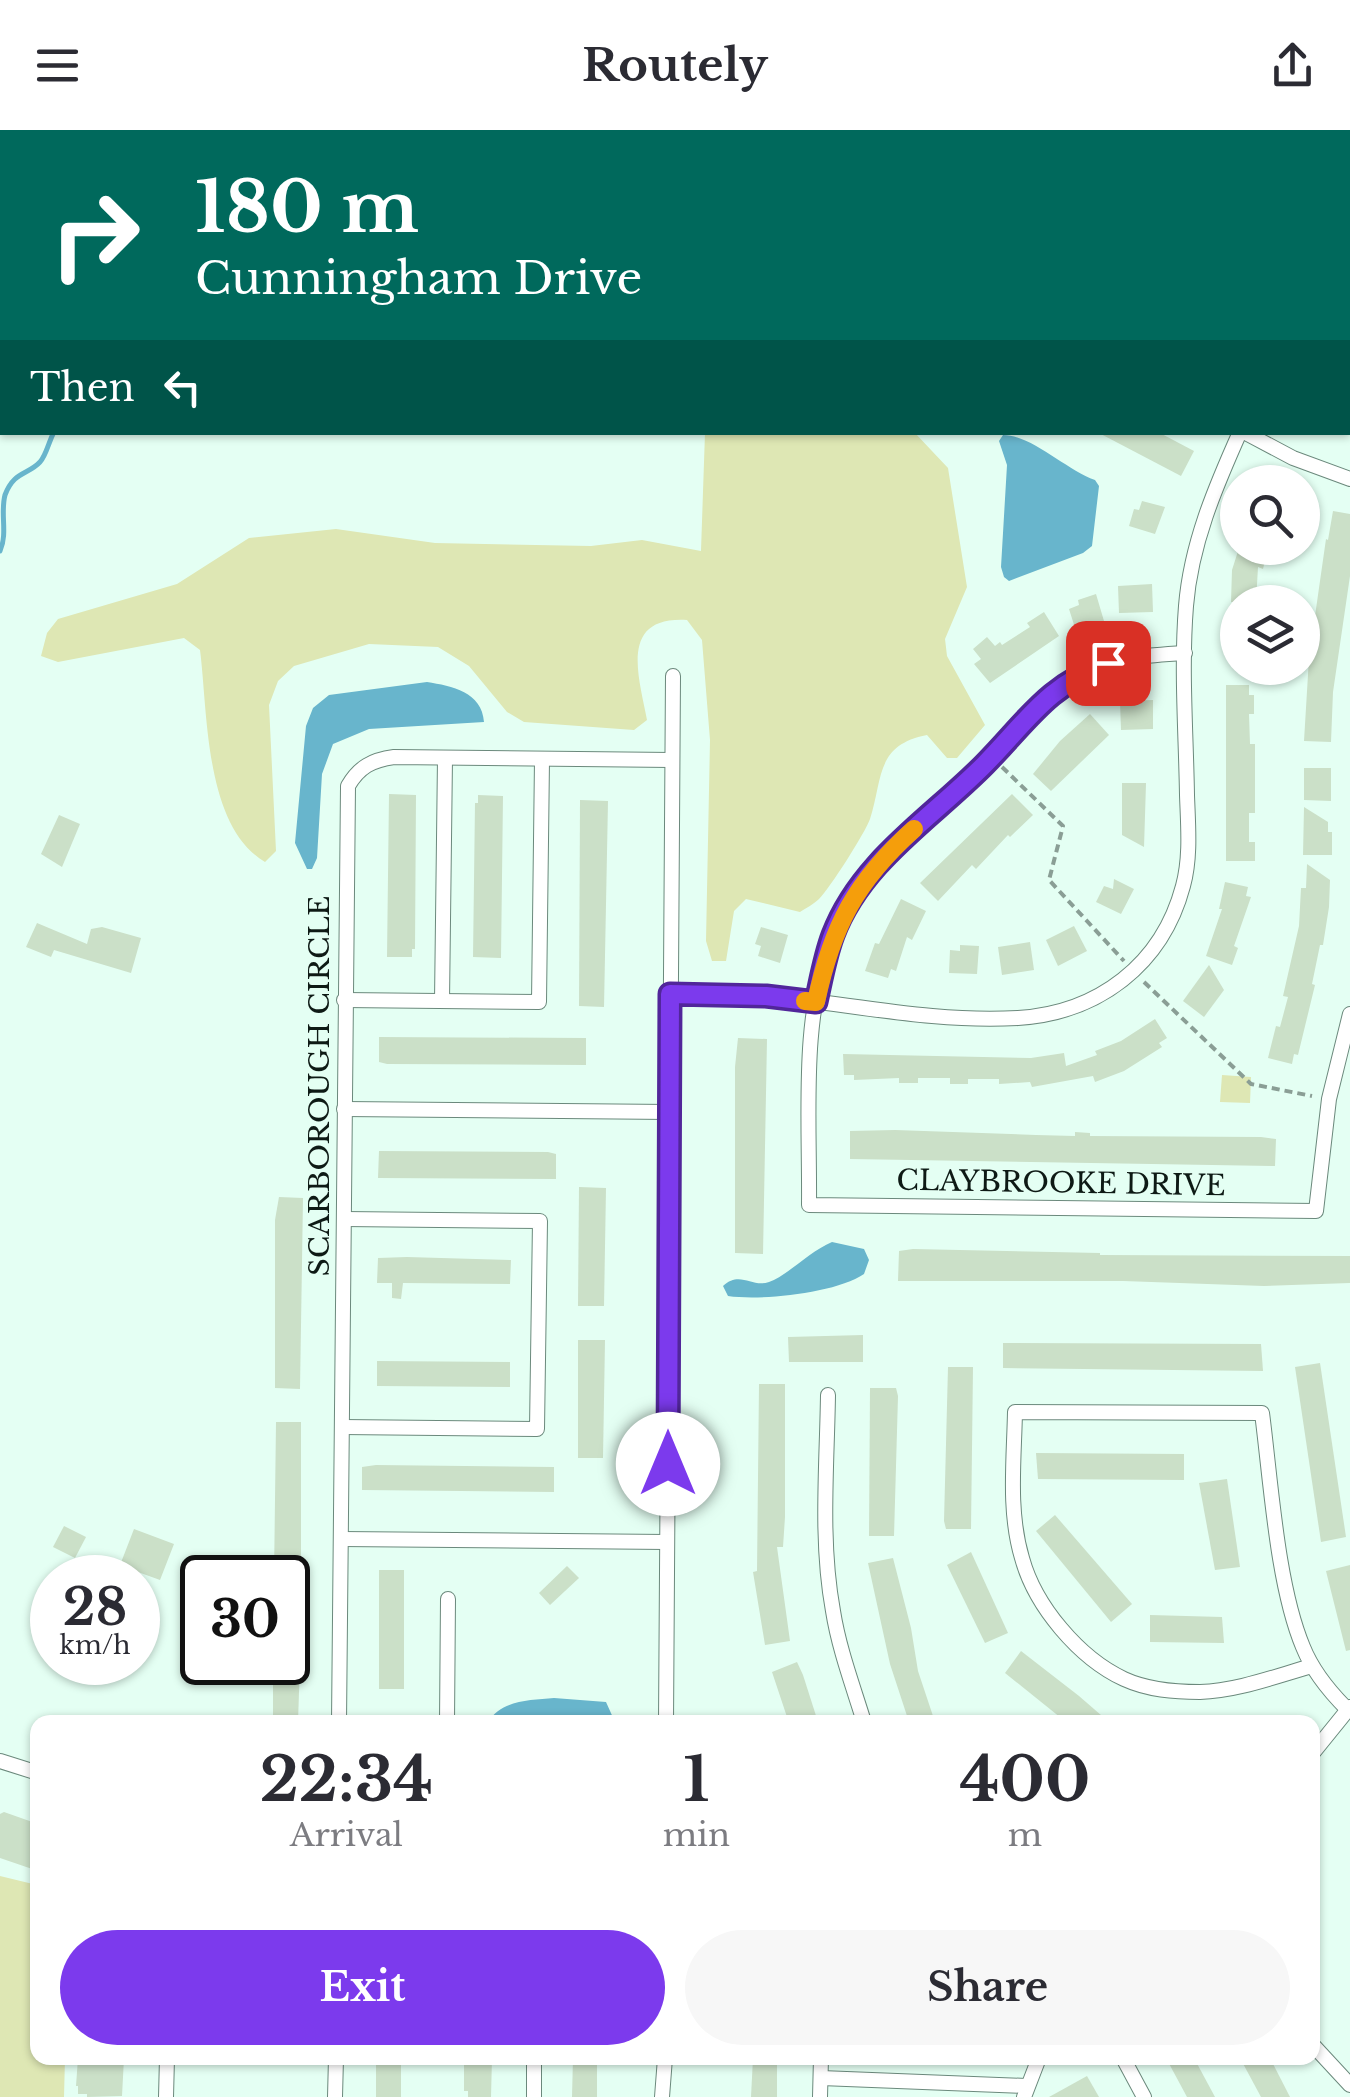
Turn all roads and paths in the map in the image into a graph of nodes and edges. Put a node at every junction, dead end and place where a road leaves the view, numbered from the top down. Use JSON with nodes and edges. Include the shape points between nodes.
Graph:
{"nodes":[{"id":1,"x":1241,"y":435,"type":"edge"},
{"id":2,"x":1248,"y":435,"type":"edge"},
{"id":3,"x":1350,"y":479,"type":"edge"},
{"id":4,"x":1185,"y":653,"type":"junction"},
{"id":5,"x":673,"y":676,"type":"dead end"},
{"id":6,"x":992,"y":757,"type":"junction"},
{"id":7,"x":445,"y":758,"type":"junction"},
{"id":8,"x":542,"y":760,"type":"junction"},
{"id":9,"x":672,"y":760,"type":"junction"},
{"id":10,"x":1135,"y":972,"type":"junction"},
{"id":11,"x":670,"y":994,"type":"junction"},
{"id":12,"x":344,"y":1000,"type":"junction"},
{"id":13,"x":442,"y":1001,"type":"junction"},
{"id":14,"x":816,"y":1002,"type":"junction"},
{"id":15,"x":1350,"y":1014,"type":"edge"},
{"id":16,"x":1329,"y":1099,"type":"junction"},
{"id":17,"x":344,"y":1108,"type":"junction"},
{"id":18,"x":670,"y":1112,"type":"junction"},
{"id":19,"x":344,"y":1219,"type":"junction"},
{"id":20,"x":828,"y":1395,"type":"dead end"},
{"id":21,"x":342,"y":1427,"type":"junction"},
{"id":22,"x":341,"y":1539,"type":"junction"},
{"id":23,"x":668,"y":1542,"type":"junction"},
{"id":24,"x":448,"y":1600,"type":"dead end"},
{"id":25,"x":1312,"y":1666,"type":"junction"},
{"id":26,"x":1348,"y":1708,"type":"edge"},
{"id":27,"x":339,"y":1715,"type":"edge"},
{"id":28,"x":446,"y":1715,"type":"edge"},
{"id":29,"x":666,"y":1715,"type":"edge"},
{"id":30,"x":862,"y":1715,"type":"edge"},
{"id":31,"x":1320,"y":1744,"type":"edge"},
{"id":32,"x":0,"y":1762,"type":"edge"},
{"id":33,"x":30,"y":1771,"type":"edge"},
{"id":34,"x":1320,"y":2052,"type":"edge"},
{"id":35,"x":167,"y":2065,"type":"edge"},
{"id":36,"x":336,"y":2065,"type":"edge"},
{"id":37,"x":534,"y":2065,"type":"edge"},
{"id":38,"x":664,"y":2065,"type":"edge"},
{"id":39,"x":821,"y":2065,"type":"edge"},
{"id":40,"x":1035,"y":2065,"type":"edge"},
{"id":41,"x":1126,"y":2065,"type":"edge"},
{"id":42,"x":821,"y":2078,"type":"junction"},
{"id":43,"x":1350,"y":2084,"type":"edge"},
{"id":44,"x":1025,"y":2092,"type":"edge"},
{"id":45,"x":166,"y":2097,"type":"edge"},
{"id":46,"x":335,"y":2097,"type":"edge"},
{"id":47,"x":534,"y":2097,"type":"edge"},
{"id":48,"x":662,"y":2097,"type":"edge"},
{"id":49,"x":820,"y":2097,"type":"edge"},
{"id":50,"x":1144,"y":2097,"type":"edge"}],
"edges":[{"from":1,"to":4,"type":"street","via":[[1201,530],[1186,606]]},
{"from":2,"to":3,"type":"street"},
{"from":4,"to":6,"type":"street","via":[[1138,656],[1081,674],[1038,704]]},
{"from":4,"to":10,"type":"street","via":[[1184,885]]},
{"from":5,"to":9,"type":"street"},
{"from":6,"to":10,"type":"path","via":[[1064,826],[1049,880]]},
{"from":6,"to":14,"type":"street","via":[[869,876],[834,932]]},
{"from":7,"to":8,"type":"street","name":"SCARBOROUGH CIRCLE"},
{"from":7,"to":12,"type":"street","name":"SCARBOROUGH CIRCLE","via":[[379,760],[356,772],[348,786]]},
{"from":7,"to":13,"type":"street"},
{"from":8,"to":9,"type":"street","name":"SCARBOROUGH CIRCLE"},
{"from":8,"to":13,"type":"street","via":[[538,1002]]},
{"from":9,"to":11,"type":"street"},
{"from":10,"to":14,"type":"street","via":[[1076,1008],[1017,1018],[935,1017]]},
{"from":10,"to":16,"type":"path","via":[[1251,1084]]},
{"from":11,"to":14,"type":"street"},
{"from":11,"to":18,"type":"street"},
{"from":12,"to":13,"type":"street"},
{"from":12,"to":17,"type":"street","name":"SCARBOROUGH CIRCLE"},
{"from":14,"to":16,"type":"street","name":"CLAYBROOKE DRIVE","via":[[809,1205],[1316,1211]]},
{"from":15,"to":16,"type":"street","name":"CLAYBROOKE DRIVE"},
{"from":17,"to":18,"type":"street"},
{"from":17,"to":19,"type":"street","name":"SCARBOROUGH CIRCLE"},
{"from":18,"to":23,"type":"street"},
{"from":19,"to":21,"type":"street","name":"SCARBOROUGH CIRCLE"},
{"from":19,"to":21,"type":"street","via":[[540,1221],[540,1238],[537,1429]]},
{"from":20,"to":30,"type":"street","via":[[830,1588]]},
{"from":21,"to":22,"type":"street","name":"SCARBOROUGH CIRCLE"},
{"from":22,"to":23,"type":"street"},
{"from":22,"to":27,"type":"street","name":"SCARBOROUGH CIRCLE"},
{"from":23,"to":29,"type":"street"},
{"from":24,"to":28,"type":"street"},
{"from":25,"to":25,"type":"street","via":[[1289,1601],[1262,1413],[1015,1412],[1013,1510],[1022,1559],[1047,1608],[1093,1658],[1122,1678],[1172,1692],[1205,1692]]},
{"from":25,"to":26,"type":"street"},
{"from":26,"to":31,"type":"street"},
{"from":32,"to":33,"type":"street"},
{"from":34,"to":43,"type":"street"},
{"from":35,"to":45,"type":"street"},
{"from":36,"to":46,"type":"street"},
{"from":37,"to":47,"type":"street"},
{"from":38,"to":48,"type":"street"},
{"from":39,"to":42,"type":"street"},
{"from":40,"to":44,"type":"street"},
{"from":41,"to":50,"type":"street"},
{"from":42,"to":44,"type":"street"},
{"from":42,"to":49,"type":"street"}]}
